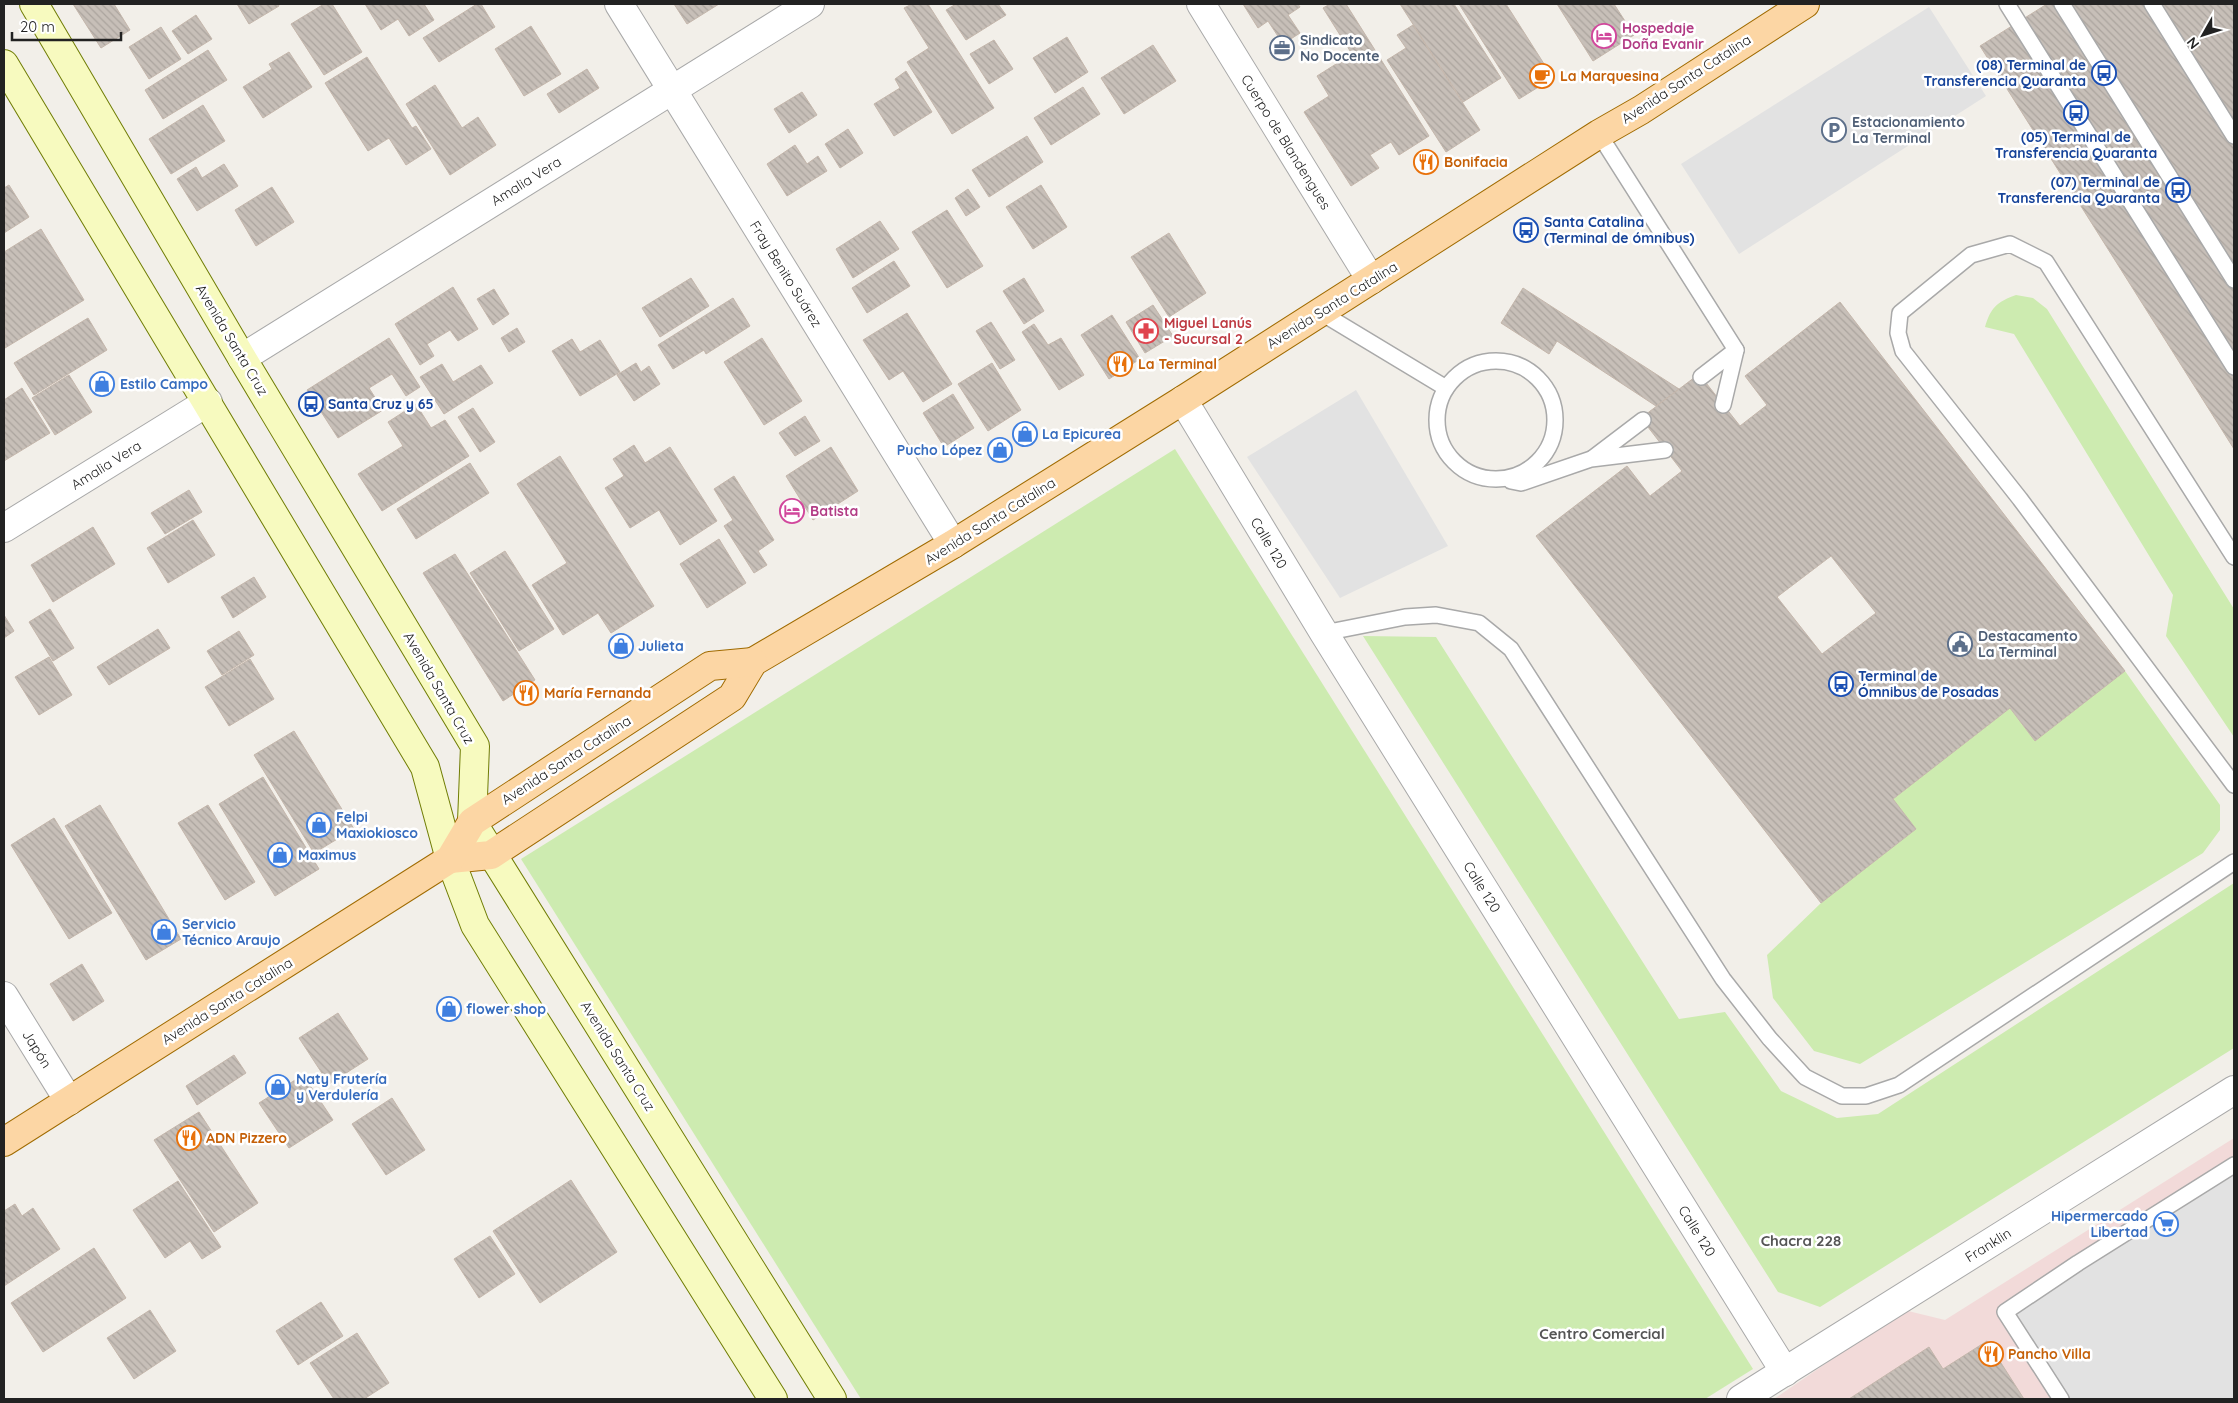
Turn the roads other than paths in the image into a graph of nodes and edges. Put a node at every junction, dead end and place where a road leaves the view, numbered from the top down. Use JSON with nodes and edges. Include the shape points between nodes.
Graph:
{"nodes":[{"id":1,"x":34,"y":4,"type":"edge"},
{"id":2,"x":619,"y":4,"type":"edge"},
{"id":3,"x":810,"y":4,"type":"edge"},
{"id":4,"x":1201,"y":4,"type":"edge"},
{"id":5,"x":2007,"y":4,"type":"edge"},
{"id":6,"x":2062,"y":4,"type":"edge"},
{"id":7,"x":2152,"y":4,"type":"edge"},
{"id":8,"x":1788,"y":8,"type":"edge"},
{"id":9,"x":4,"y":64,"type":"edge"},
{"id":10,"x":672,"y":89,"type":"junction"},
{"id":11,"x":1599,"y":134,"type":"junction"},
{"id":12,"x":2234,"y":136,"type":"edge"},
{"id":13,"x":1371,"y":280,"type":"junction"},
{"id":14,"x":2234,"y":280,"type":"edge"},
{"id":15,"x":1320,"y":312,"type":"junction"},
{"id":16,"x":1736,"y":350,"type":"junction"},
{"id":17,"x":242,"y":358,"type":"junction"},
{"id":18,"x":2234,"y":367,"type":"edge"},
{"id":19,"x":1701,"y":377,"type":"dead end"},
{"id":20,"x":1446,"y":388,"type":"junction"},
{"id":21,"x":1183,"y":400,"type":"junction"},
{"id":22,"x":208,"y":402,"type":"junction"},
{"id":23,"x":1723,"y":405,"type":"dead end"},
{"id":24,"x":1643,"y":420,"type":"dead end"},
{"id":25,"x":1665,"y":450,"type":"dead end"},
{"id":26,"x":1591,"y":459,"type":"junction"},
{"id":27,"x":1497,"y":479,"type":"junction"},
{"id":28,"x":4,"y":528,"type":"edge"},
{"id":29,"x":953,"y":544,"type":"junction"},
{"id":30,"x":2234,"y":557,"type":"edge"},
{"id":31,"x":1324,"y":633,"type":"junction"},
{"id":32,"x":753,"y":662,"type":"junction"},
{"id":33,"x":2234,"y":785,"type":"edge"},
{"id":34,"x":472,"y":822,"type":"junction"},
{"id":35,"x":491,"y":855,"type":"junction"},
{"id":36,"x":450,"y":859,"type":"junction"},
{"id":37,"x":2234,"y":862,"type":"edge"},
{"id":38,"x":4,"y":996,"type":"edge"},
{"id":39,"x":2234,"y":1090,"type":"edge"},
{"id":40,"x":69,"y":1101,"type":"junction"},
{"id":41,"x":4,"y":1142,"type":"edge"},
{"id":42,"x":2234,"y":1165,"type":"edge"},
{"id":43,"x":1785,"y":1372,"type":"junction"},
{"id":44,"x":773,"y":1399,"type":"edge"},
{"id":45,"x":832,"y":1399,"type":"edge"},
{"id":46,"x":1741,"y":1399,"type":"edge"},
{"id":47,"x":2061,"y":1399,"type":"edge"}],
"edges":[{"from":1,"to":17,"type":"main road","name":"Avenida Santa Cruz"},
{"from":2,"to":10,"type":"street","name":"Fray Benito Suárez"},
{"from":3,"to":10,"type":"street","name":"Amalia Vera"},
{"from":4,"to":13,"type":"street","name":"Cuerpo de Blandengues"},
{"from":5,"to":18,"type":"lane"},
{"from":6,"to":14,"type":"lane"},
{"from":7,"to":12,"type":"lane"},
{"from":8,"to":11,"type":"main road","name":"Avenida Santa Catalina","via":[[1641,110]]},
{"from":9,"to":22,"type":"main road"},
{"from":10,"to":17,"type":"street","name":"Amalia Vera"},
{"from":10,"to":29,"type":"street","name":"Fray Benito Suárez"},
{"from":11,"to":13,"type":"main road","name":"Avenida Santa Catalina"},
{"from":11,"to":16,"type":"lane"},
{"from":13,"to":15,"type":"main road","name":"Avenida Santa Catalina"},
{"from":15,"to":20,"type":"lane"},
{"from":15,"to":21,"type":"main road","name":"Avenida Santa Catalina"},
{"from":16,"to":19,"type":"lane"},
{"from":16,"to":23,"type":"lane"},
{"from":17,"to":34,"type":"main road","name":"Avenida Santa Cruz","via":[[475,746]]},
{"from":20,"to":27,"type":"lane","via":[[1437,422],[1440,440],[1449,456],[1462,468],[1479,476]]},
{"from":20,"to":27,"type":"lane","via":[[1459,373],[1478,364],[1498,361],[1517,365],[1534,376],[1547,392],[1554,410],[1554,431],[1547,450],[1534,466],[1516,476]]},
{"from":21,"to":29,"type":"main road","name":"Avenida Santa Catalina"},
{"from":21,"to":31,"type":"street","name":"Calle 120"},
{"from":22,"to":28,"type":"street","name":"Amalia Vera"},
{"from":22,"to":36,"type":"main road","via":[[425,767]]},
{"from":24,"to":26,"type":"lane"},
{"from":25,"to":26,"type":"lane"},
{"from":26,"to":27,"type":"lane","via":[[1521,483]]},
{"from":29,"to":32,"type":"main road","name":"Avenida Santa Catalina"},
{"from":30,"to":33,"type":"lane","via":[[2046,262],[2010,244],[1971,255],[1900,313],[1898,333],[1903,351],[2020,499]]},
{"from":31,"to":37,"type":"lane","via":[[1405,617],[1436,615],[1479,623],[1511,649],[1723,979],[1804,1077],[1842,1096],[1866,1096],[1899,1085]]},
{"from":31,"to":43,"type":"street","name":"Calle 120"},
{"from":32,"to":34,"type":"main road","name":"Avenida Santa Catalina","via":[[710,666]]},
{"from":32,"to":35,"type":"main road","name":"Avenida Santa Catalina","via":[[732,697]]},
{"from":34,"to":35,"type":"main road","name":"Avenida Santa Cruz"},
{"from":34,"to":36,"type":"main road","name":"Avenida Santa Catalina"},
{"from":35,"to":36,"type":"main road","name":"Avenida Santa Catalina"},
{"from":35,"to":45,"type":"main road","name":"Avenida Santa Cruz"},
{"from":36,"to":40,"type":"main road","name":"Avenida Santa Catalina"},
{"from":36,"to":44,"type":"main road","via":[[475,925]]},
{"from":38,"to":40,"type":"street","name":"Japón"},
{"from":39,"to":43,"type":"street","name":"Franklin"},
{"from":40,"to":41,"type":"main road","name":"Avenida Santa Catalina"},
{"from":42,"to":47,"type":"lane","via":[[2006,1312]]},
{"from":43,"to":46,"type":"street","name":"Franklin"}]}
